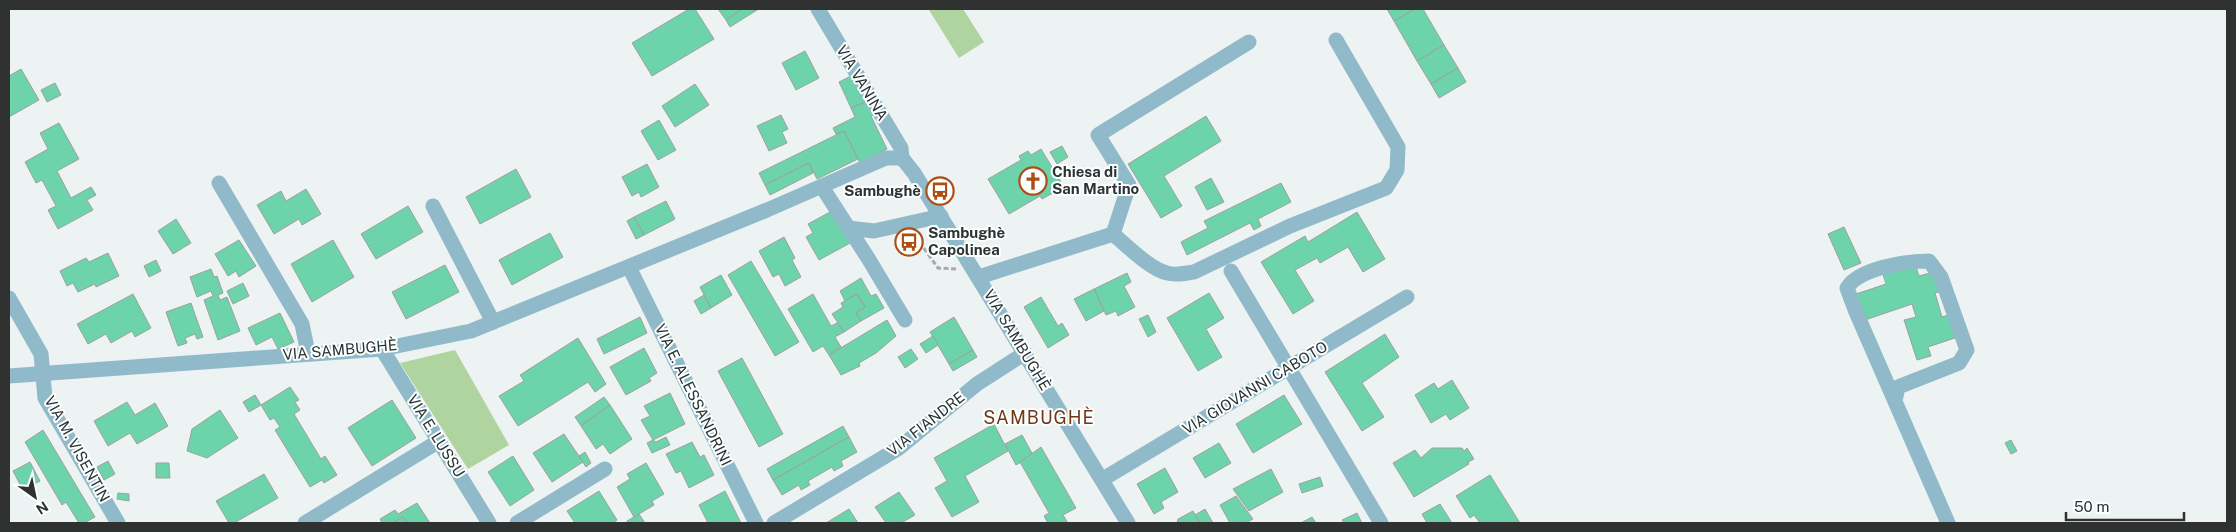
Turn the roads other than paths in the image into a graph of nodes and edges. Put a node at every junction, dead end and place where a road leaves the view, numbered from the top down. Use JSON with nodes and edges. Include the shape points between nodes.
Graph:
{"nodes":[{"id":1,"x":818,"y":9,"type":"edge"},
{"id":2,"x":1336,"y":40,"type":"dead end"},
{"id":3,"x":1249,"y":42,"type":"dead end"},
{"id":4,"x":902,"y":158,"type":"junction"},
{"id":5,"x":219,"y":183,"type":"dead end"},
{"id":6,"x":822,"y":187,"type":"junction"},
{"id":7,"x":432,"y":206,"type":"dead end"},
{"id":8,"x":941,"y":216,"type":"junction"},
{"id":9,"x":848,"y":228,"type":"junction"},
{"id":10,"x":1113,"y":234,"type":"junction"},
{"id":11,"x":630,"y":267,"type":"junction"},
{"id":12,"x":1231,"y":271,"type":"dead end"},
{"id":13,"x":977,"y":274,"type":"junction"},
{"id":14,"x":1407,"y":297,"type":"dead end"},
{"id":15,"x":9,"y":298,"type":"edge"},
{"id":16,"x":905,"y":320,"type":"dead end"},
{"id":17,"x":493,"y":322,"type":"junction"},
{"id":18,"x":382,"y":348,"type":"junction"},
{"id":19,"x":308,"y":353,"type":"junction"},
{"id":20,"x":1025,"y":353,"type":"junction"},
{"id":21,"x":1290,"y":368,"type":"junction"},
{"id":22,"x":44,"y":374,"type":"junction"},
{"id":23,"x":9,"y":376,"type":"edge"},
{"id":24,"x":1895,"y":400,"type":"junction"},
{"id":25,"x":439,"y":441,"type":"junction"},
{"id":26,"x":605,"y":468,"type":"dead end"},
{"id":27,"x":1103,"y":480,"type":"junction"},
{"id":28,"x":117,"y":523,"type":"edge"},
{"id":29,"x":304,"y":523,"type":"edge"},
{"id":30,"x":489,"y":523,"type":"edge"},
{"id":31,"x":517,"y":523,"type":"edge"},
{"id":32,"x":756,"y":523,"type":"edge"},
{"id":33,"x":774,"y":523,"type":"edge"},
{"id":34,"x":1128,"y":523,"type":"edge"},
{"id":35,"x":1381,"y":523,"type":"edge"},
{"id":36,"x":1948,"y":523,"type":"edge"}],
"edges":[{"from":1,"to":4,"type":"street","name":"VIA VANINA","via":[[901,148]]},
{"from":2,"to":10,"type":"street","via":[[1398,147],[1397,170],[1386,188],[1290,226],[1194,272],[1166,273]]},
{"from":3,"to":10,"type":"street","via":[[1098,135],[1129,185]]},
{"from":4,"to":6,"type":"street","name":"VIA SAMBUGHÈ","via":[[886,158]]},
{"from":4,"to":8,"type":"street","name":"VIA SAMBUGHÈ"},
{"from":5,"to":19,"type":"street","via":[[302,324]]},
{"from":6,"to":9,"type":"street"},
{"from":6,"to":11,"type":"street","name":"VIA SAMBUGHÈ"},
{"from":7,"to":17,"type":"street"},
{"from":8,"to":9,"type":"street","via":[[874,230]]},
{"from":8,"to":13,"type":"street","name":"VIA SAMBUGHÈ"},
{"from":9,"to":16,"type":"street"},
{"from":10,"to":13,"type":"street"},
{"from":11,"to":17,"type":"street","name":"VIA SAMBUGHÈ"},
{"from":11,"to":32,"type":"street","name":"VIA E. ALESSANDRINI"},
{"from":12,"to":21,"type":"street"},
{"from":13,"to":20,"type":"street","name":"VIA SAMBUGHÈ"},
{"from":14,"to":21,"type":"street","name":"VIA GIOVANNI CABOTO"},
{"from":15,"to":22,"type":"street","name":"VIA M. VISENTIN","via":[[41,354]]},
{"from":17,"to":18,"type":"street","name":"VIA SAMBUGHÈ","via":[[471,331]]},
{"from":18,"to":19,"type":"street","name":"VIA SAMBUGHÈ"},
{"from":18,"to":25,"type":"street","name":"VIA E. LUSSU"},
{"from":19,"to":22,"type":"street","name":"VIA SAMBUGHÈ"},
{"from":20,"to":27,"type":"street","name":"VIA SAMBUGHÈ"},
{"from":20,"to":33,"type":"street","name":"VIA FIANDRE","via":[[977,384],[898,448]]},
{"from":21,"to":27,"type":"street","name":"VIA GIOVANNI CABOTO"},
{"from":21,"to":35,"type":"street"},
{"from":22,"to":23,"type":"street","name":"VIA SAMBUGHÈ"},
{"from":22,"to":28,"type":"street","name":"VIA M. VISENTIN","via":[[45,398]]},
{"from":24,"to":24,"type":"street","via":[[1898,387],[1959,363],[1967,350],[1941,276],[1929,261],[1914,261],[1877,270],[1852,281],[1847,288]]},
{"from":24,"to":36,"type":"street"},
{"from":25,"to":29,"type":"street"},
{"from":25,"to":30,"type":"street","name":"VIA E. LUSSU"},
{"from":26,"to":31,"type":"street"},
{"from":27,"to":34,"type":"street","name":"VIA SAMBUGHÈ"}]}
